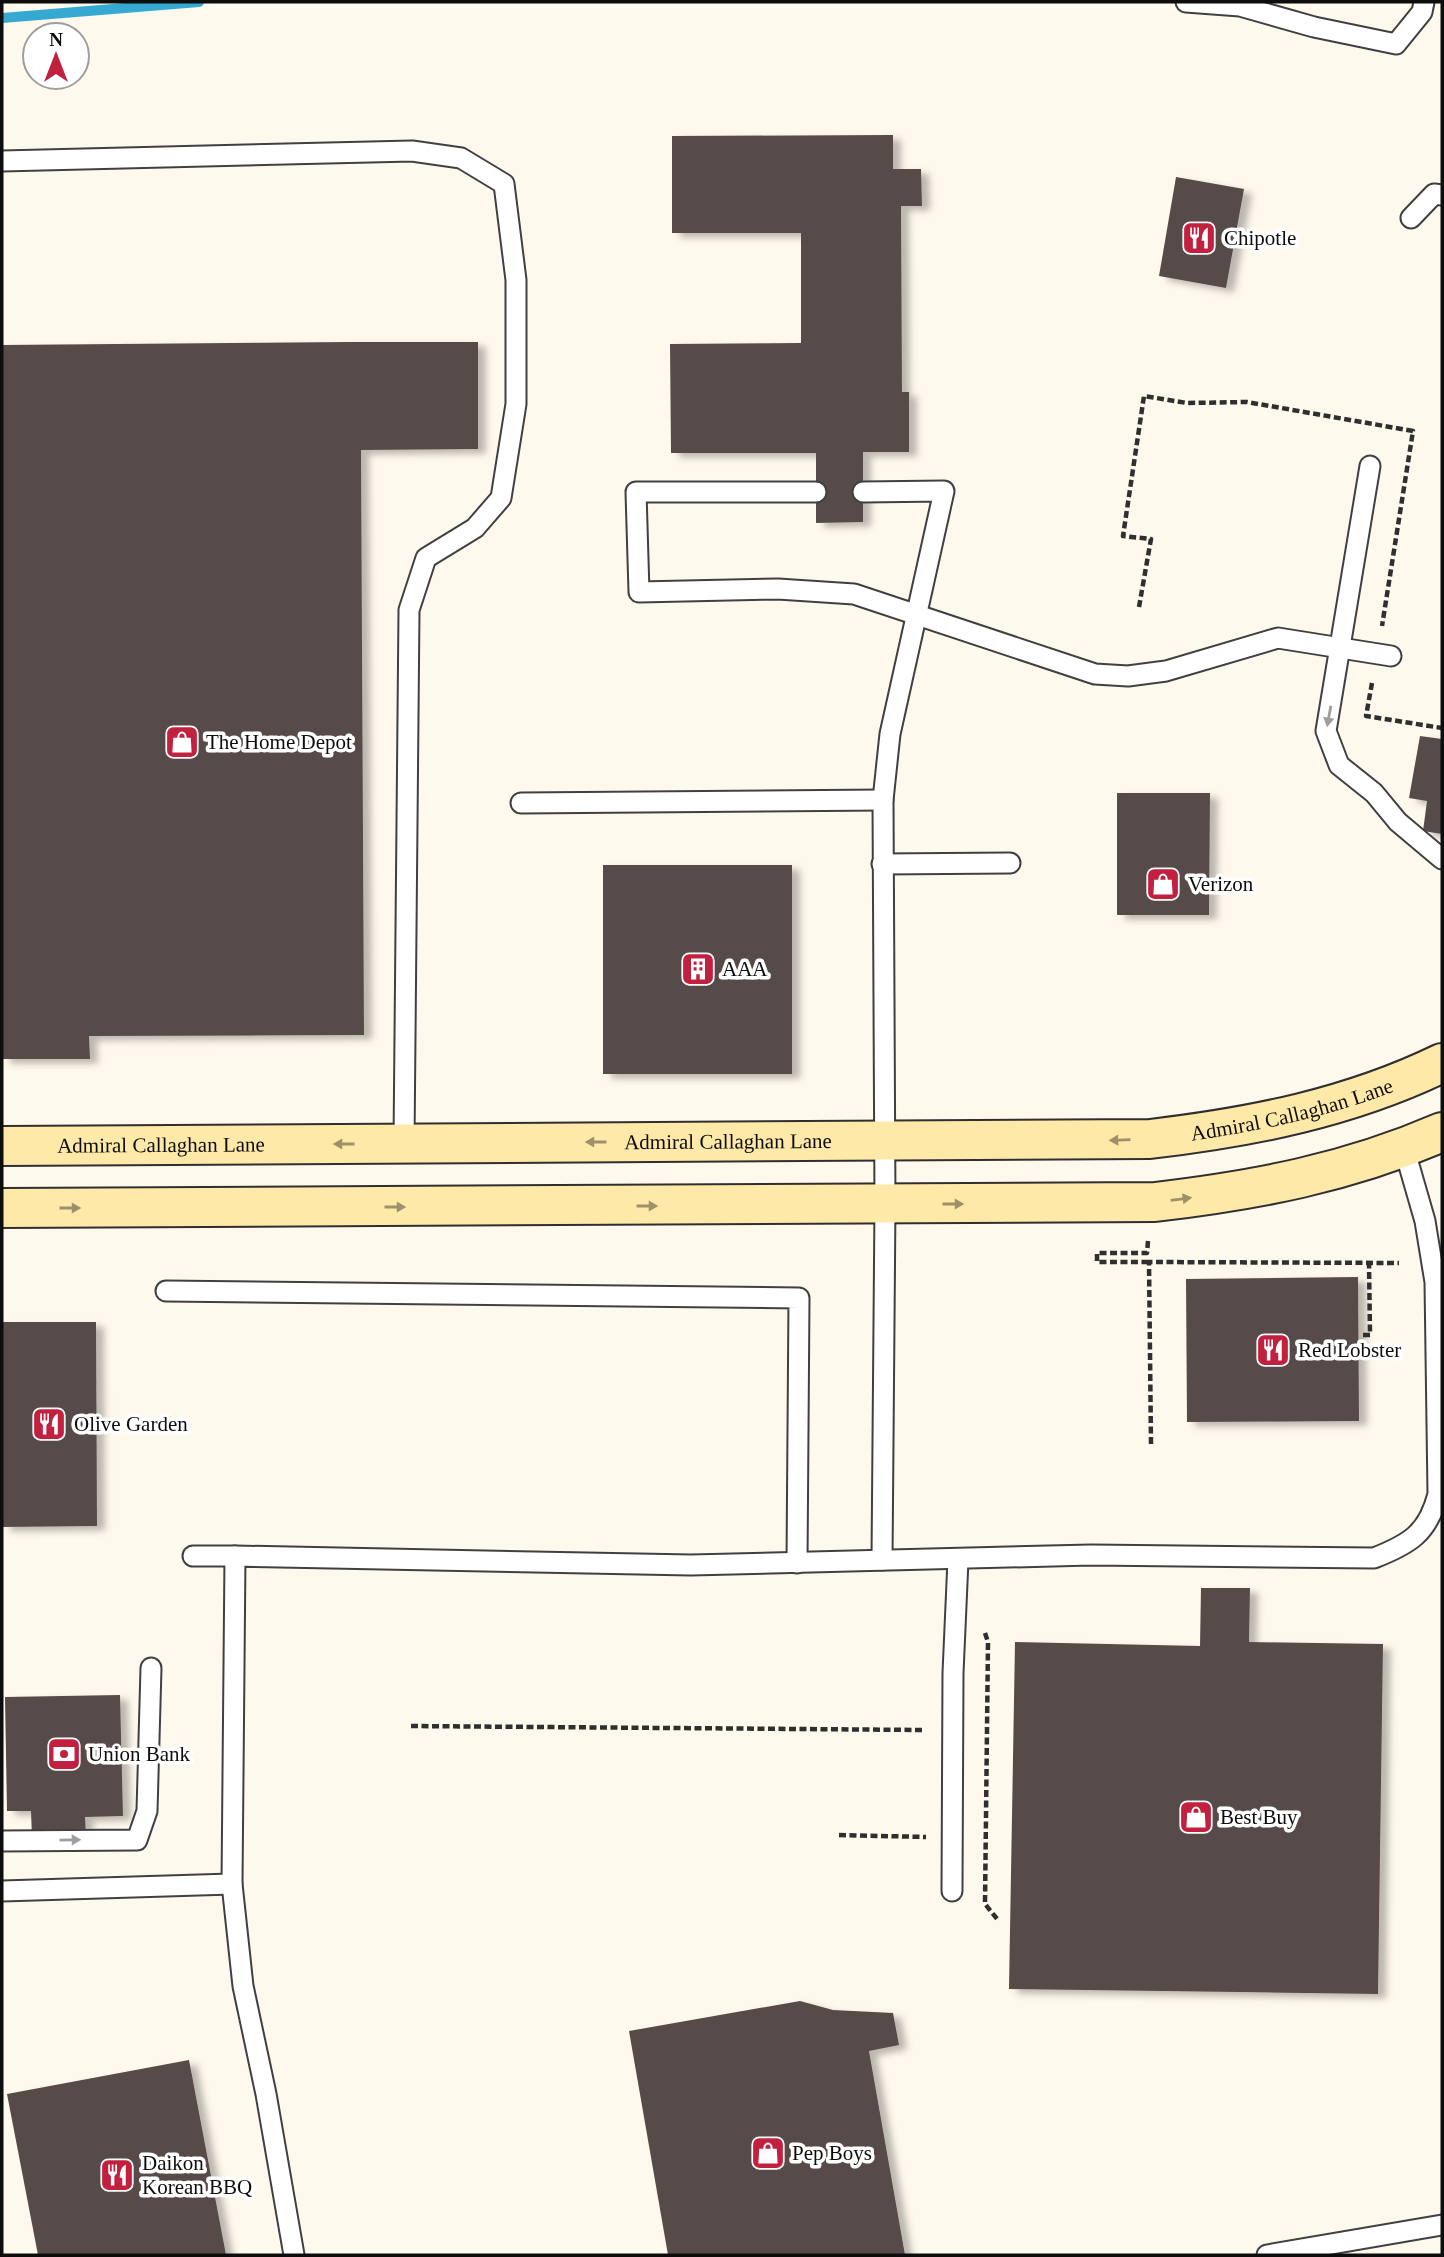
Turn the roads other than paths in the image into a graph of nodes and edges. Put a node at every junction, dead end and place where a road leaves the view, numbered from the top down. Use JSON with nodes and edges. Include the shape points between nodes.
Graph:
{"nodes":[{"id":1,"x":1186,"y":2,"type":"edge"},
{"id":2,"x":1424,"y":2,"type":"edge"},
{"id":3,"x":2,"y":161,"type":"edge"},
{"id":4,"x":1442,"y":195,"type":"edge"},
{"id":5,"x":1411,"y":218,"type":"dead end"},
{"id":6,"x":1370,"y":466,"type":"dead end"},
{"id":7,"x":816,"y":492,"type":"dead end"},
{"id":8,"x":863,"y":492,"type":"dead end"},
{"id":9,"x":918,"y":614,"type":"junction"},
{"id":10,"x":1340,"y":648,"type":"junction"},
{"id":11,"x":1384,"y":655,"type":"road end"},
{"id":12,"x":883,"y":800,"type":"junction"},
{"id":13,"x":521,"y":803,"type":"dead end"},
{"id":14,"x":1442,"y":859,"type":"edge"},
{"id":15,"x":1010,"y":863,"type":"dead end"},
{"id":16,"x":882,"y":864,"type":"junction"},
{"id":17,"x":1442,"y":1063,"type":"edge"},
{"id":18,"x":1442,"y":1132,"type":"edge"},
{"id":19,"x":885,"y":1141,"type":"junction"},
{"id":20,"x":404,"y":1143,"type":"junction"},
{"id":21,"x":2,"y":1146,"type":"edge"},
{"id":22,"x":1404,"y":1149,"type":"junction"},
{"id":23,"x":885,"y":1204,"type":"junction"},
{"id":24,"x":2,"y":1208,"type":"edge"},
{"id":25,"x":166,"y":1291,"type":"dead end"},
{"id":26,"x":193,"y":1556,"type":"dead end"},
{"id":27,"x":235,"y":1556,"type":"junction"},
{"id":28,"x":882,"y":1560,"type":"junction"},
{"id":29,"x":958,"y":1560,"type":"junction"},
{"id":30,"x":797,"y":1563,"type":"junction"},
{"id":31,"x":151,"y":1668,"type":"dead end"},
{"id":32,"x":2,"y":1841,"type":"edge"},
{"id":33,"x":232,"y":1884,"type":"junction"},
{"id":34,"x":2,"y":1891,"type":"edge"},
{"id":35,"x":952,"y":1891,"type":"dead end"},
{"id":36,"x":1442,"y":2225,"type":"edge"},
{"id":37,"x":294,"y":2255,"type":"edge"},
{"id":38,"x":1266,"y":2255,"type":"edge"}],
"edges":[{"from":1,"to":2,"type":"lane","via":[[1240,6],[1396,44],[1422,12]]},
{"from":3,"to":20,"type":"lane","via":[[412,151],[461,158],[504,184],[516,280],[516,404],[501,498],[475,528],[426,558],[409,610]]},
{"from":4,"to":5,"type":"lane","via":[[1434,194]]},
{"from":6,"to":10,"type":"lane"},
{"from":7,"to":9,"type":"lane","via":[[636,492],[639,592],[778,589],[854,594]]},
{"from":8,"to":9,"type":"lane","via":[[944,491]]},
{"from":9,"to":10,"type":"lane","via":[[1095,674],[1166,671],[1278,638]]},
{"from":9,"to":12,"type":"lane","via":[[890,734]]},
{"from":10,"to":11,"type":"lane"},
{"from":10,"to":14,"type":"lane","one_way":true,"via":[[1326,731],[1339,765]]},
{"from":12,"to":13,"type":"lane"},
{"from":12,"to":16,"type":"lane"},
{"from":15,"to":16,"type":"lane"},
{"from":16,"to":19,"type":"lane"},
{"from":17,"to":19,"type":"main road","name":"Admiral Callaghan Lane","one_way":true,"via":[[1324,1108],[1211,1132],[1095,1141]]},
{"from":18,"to":22,"type":"main road"},
{"from":19,"to":20,"type":"main road","name":"Admiral Callaghan Lane","one_way":true},
{"from":19,"to":23,"type":"lane"},
{"from":20,"to":21,"type":"main road","name":"Admiral Callaghan Lane","one_way":true},
{"from":23,"to":22,"type":"main road","one_way":true,"via":[[1155,1202],[1283,1184]]},
{"from":22,"to":29,"type":"lane","via":[[1425,1221],[1435,1282],[1438,1494],[1432,1517],[1406,1546],[1374,1558],[1091,1555]]},
{"from":24,"to":23,"type":"main road","one_way":true},
{"from":23,"to":28,"type":"lane"},
{"from":25,"to":30,"type":"lane","via":[[799,1298]]},
{"from":26,"to":27,"type":"lane"},
{"from":27,"to":30,"type":"lane","via":[[585,1564]]},
{"from":27,"to":33,"type":"lane"},
{"from":28,"to":29,"type":"lane"},
{"from":28,"to":30,"type":"lane"},
{"from":29,"to":35,"type":"lane"},
{"from":32,"to":31,"type":"lane","one_way":true,"via":[[137,1840],[147,1811]]},
{"from":33,"to":34,"type":"lane"},
{"from":33,"to":37,"type":"lane","via":[[243,1986]]},
{"from":36,"to":38,"type":"lane"}]}
